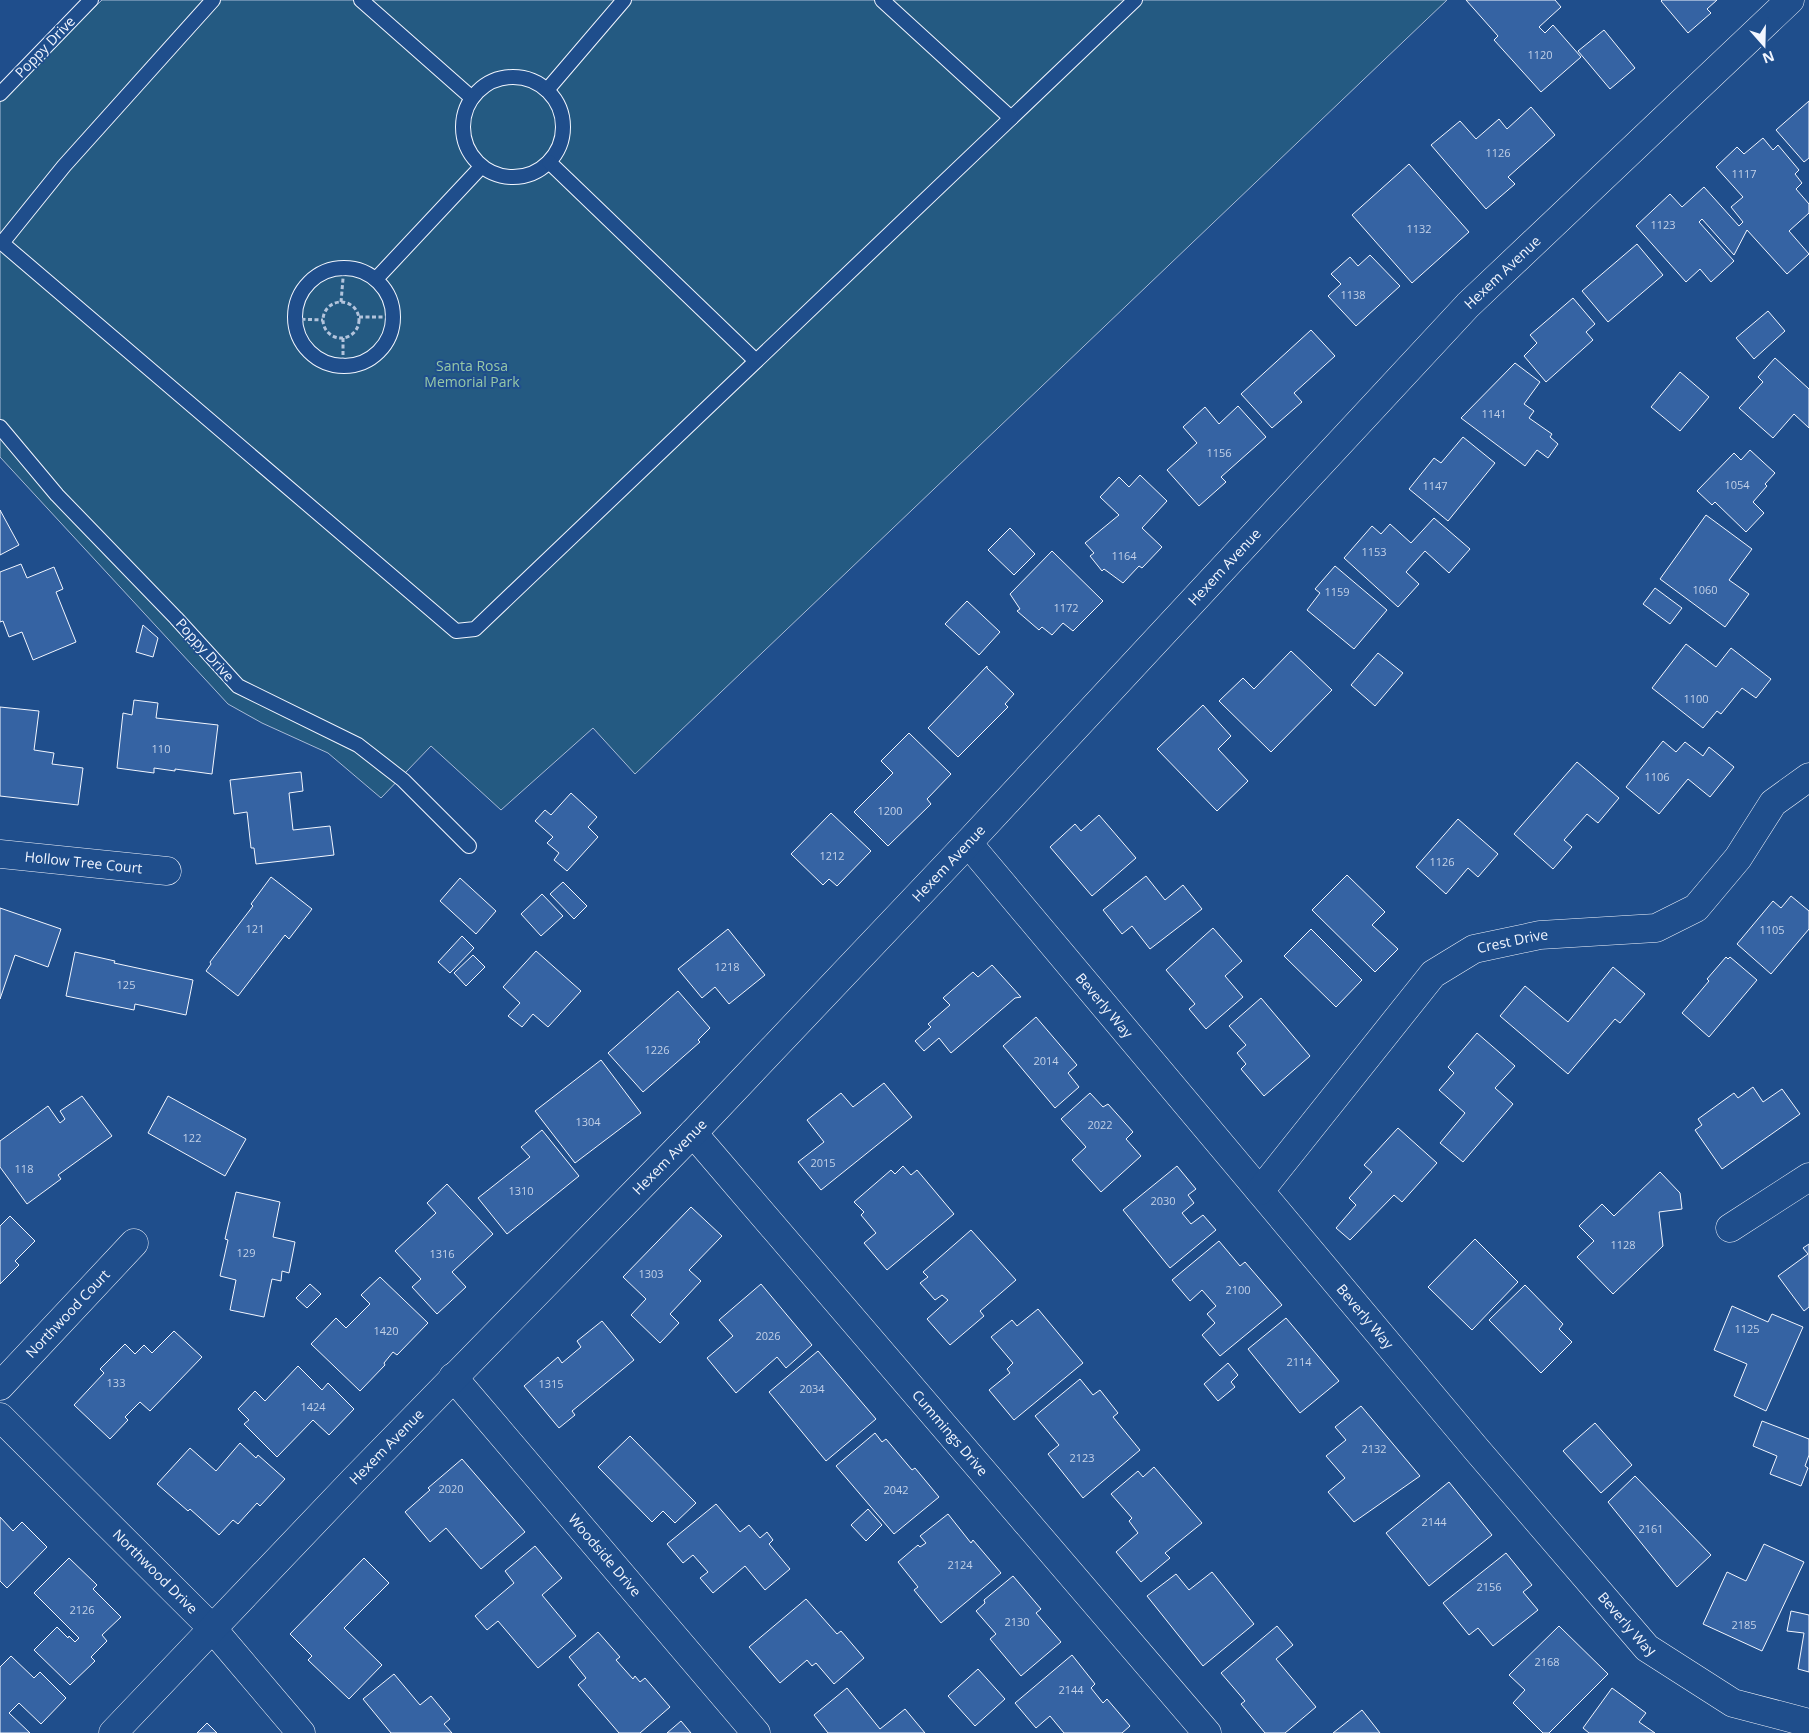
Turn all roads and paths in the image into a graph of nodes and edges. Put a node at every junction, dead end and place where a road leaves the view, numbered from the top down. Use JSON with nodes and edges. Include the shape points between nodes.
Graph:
{"nodes":[{"id":1,"x":91,"y":0,"type":"edge"},
{"id":2,"x":213,"y":0,"type":"edge"},
{"id":3,"x":361,"y":0,"type":"edge"},
{"id":4,"x":624,"y":0,"type":"edge"},
{"id":5,"x":882,"y":0,"type":"edge"},
{"id":6,"x":1135,"y":0,"type":"edge"},
{"id":7,"x":1790,"y":0,"type":"edge"},
{"id":8,"x":547,"y":90,"type":"junction"},
{"id":9,"x":0,"y":94,"type":"edge"},
{"id":10,"x":472,"y":98,"type":"junction"},
{"id":11,"x":1011,"y":118,"type":"junction"},
{"id":12,"x":550,"y":162,"type":"junction"},
{"id":13,"x":481,"y":167,"type":"junction"},
{"id":14,"x":344,"y":267,"type":"junction"},
{"id":15,"x":376,"y":279,"type":"junction"},
{"id":16,"x":341,"y":302,"type":"junction"},
{"id":17,"x":359,"y":317,"type":"junction"},
{"id":18,"x":393,"y":317,"type":"junction"},
{"id":19,"x":295,"y":319,"type":"junction"},
{"id":20,"x":324,"y":320,"type":"junction"},
{"id":21,"x":343,"y":338,"type":"junction"},
{"id":22,"x":756,"y":361,"type":"junction"},
{"id":23,"x":344,"y":366,"type":"junction"},
{"id":24,"x":0,"y":427,"type":"edge"},
{"id":25,"x":1809,"y":777,"type":"edge"},
{"id":26,"x":968,"y":843,"type":"junction"},
{"id":27,"x":469,"y":846,"type":"dead end"},
{"id":28,"x":0,"y":854,"type":"edge"},
{"id":29,"x":167,"y":871,"type":"dead end"},
{"id":30,"x":693,"y":1133,"type":"junction"},
{"id":31,"x":1809,"y":1177,"type":"edge"},
{"id":32,"x":1260,"y":1191,"type":"junction"},
{"id":33,"x":1730,"y":1228,"type":"dead end"},
{"id":34,"x":134,"y":1242,"type":"dead end"},
{"id":35,"x":453,"y":1377,"type":"junction"},
{"id":36,"x":0,"y":1386,"type":"edge"},
{"id":37,"x":0,"y":1417,"type":"edge"},
{"id":38,"x":212,"y":1628,"type":"junction"},
{"id":39,"x":1809,"y":1722,"type":"edge"},
{"id":40,"x":113,"y":1733,"type":"edge"},
{"id":41,"x":301,"y":1733,"type":"edge"},
{"id":42,"x":756,"y":1733,"type":"edge"},
{"id":43,"x":1207,"y":1733,"type":"edge"}],
"edges":[{"from":1,"to":9,"type":"lane","name":"Poppy Drive"},
{"from":2,"to":22,"type":"lane","via":[[64,166],[2,243],[456,631],[476,629]]},
{"from":3,"to":10,"type":"lane"},
{"from":4,"to":8,"type":"lane"},
{"from":5,"to":11,"type":"lane"},
{"from":6,"to":11,"type":"lane"},
{"from":7,"to":26,"type":"street","name":"Hexem Avenue","via":[[1468,305]]},
{"from":8,"to":10,"type":"lane","via":[[528,79],[508,77],[488,84]]},
{"from":8,"to":12,"type":"lane","via":[[559,107],[563,128],[559,148]]},
{"from":10,"to":13,"type":"lane","via":[[463,117],[463,138]]},
{"from":11,"to":22,"type":"lane"},
{"from":12,"to":13,"type":"lane","via":[[528,175],[507,178]]},
{"from":12,"to":22,"type":"lane"},
{"from":13,"to":15,"type":"lane"},
{"from":14,"to":15,"type":"lane","via":[[362,270]]},
{"from":14,"to":16,"type":"path"},
{"from":14,"to":19,"type":"lane","via":[[327,270],[312,279],[301,292]]},
{"from":15,"to":18,"type":"lane","via":[[387,292]]},
{"from":16,"to":17,"type":"path","via":[[353,306]]},
{"from":16,"to":20,"type":"path","via":[[329,307]]},
{"from":17,"to":18,"type":"path"},
{"from":17,"to":21,"type":"path","via":[[356,331]]},
{"from":18,"to":23,"type":"lane","via":[[387,342],[376,354],[360,363]]},
{"from":19,"to":20,"type":"path"},
{"from":19,"to":23,"type":"lane","via":[[301,341],[312,354],[327,363]]},
{"from":20,"to":21,"type":"path","via":[[327,331]]},
{"from":21,"to":23,"type":"path"},
{"from":24,"to":27,"type":"lane","name":"Poppy Drive","via":[[57,494],[238,686],[358,745],[403,780]]},
{"from":25,"to":32,"type":"street","name":"Crest Drive","via":[[1774,803],[1738,858],[1696,908],[1656,928],[1540,935],[1474,949],[1433,974]]},
{"from":26,"to":30,"type":"street","name":"Hexem Avenue"},
{"from":26,"to":32,"type":"street","name":"Beverly Way"},
{"from":28,"to":29,"type":"street","name":"Hollow Tree Court"},
{"from":30,"to":35,"type":"street","name":"Hexem Avenue"},
{"from":30,"to":43,"type":"street","name":"Cummings Drive"},
{"from":31,"to":33,"type":"street"},
{"from":32,"to":39,"type":"street","name":"Beverly Way","via":[[1647,1648],[1733,1703]]},
{"from":34,"to":36,"type":"street","name":"Northwood Court"},
{"from":35,"to":38,"type":"street","name":"Hexem Avenue"},
{"from":35,"to":42,"type":"street","name":"Woodside Drive"},
{"from":37,"to":38,"type":"street","name":"Northwood Drive"},
{"from":38,"to":40,"type":"street","name":"Hexem Avenue"},
{"from":38,"to":41,"type":"street","name":"Northwood Drive"}]}
